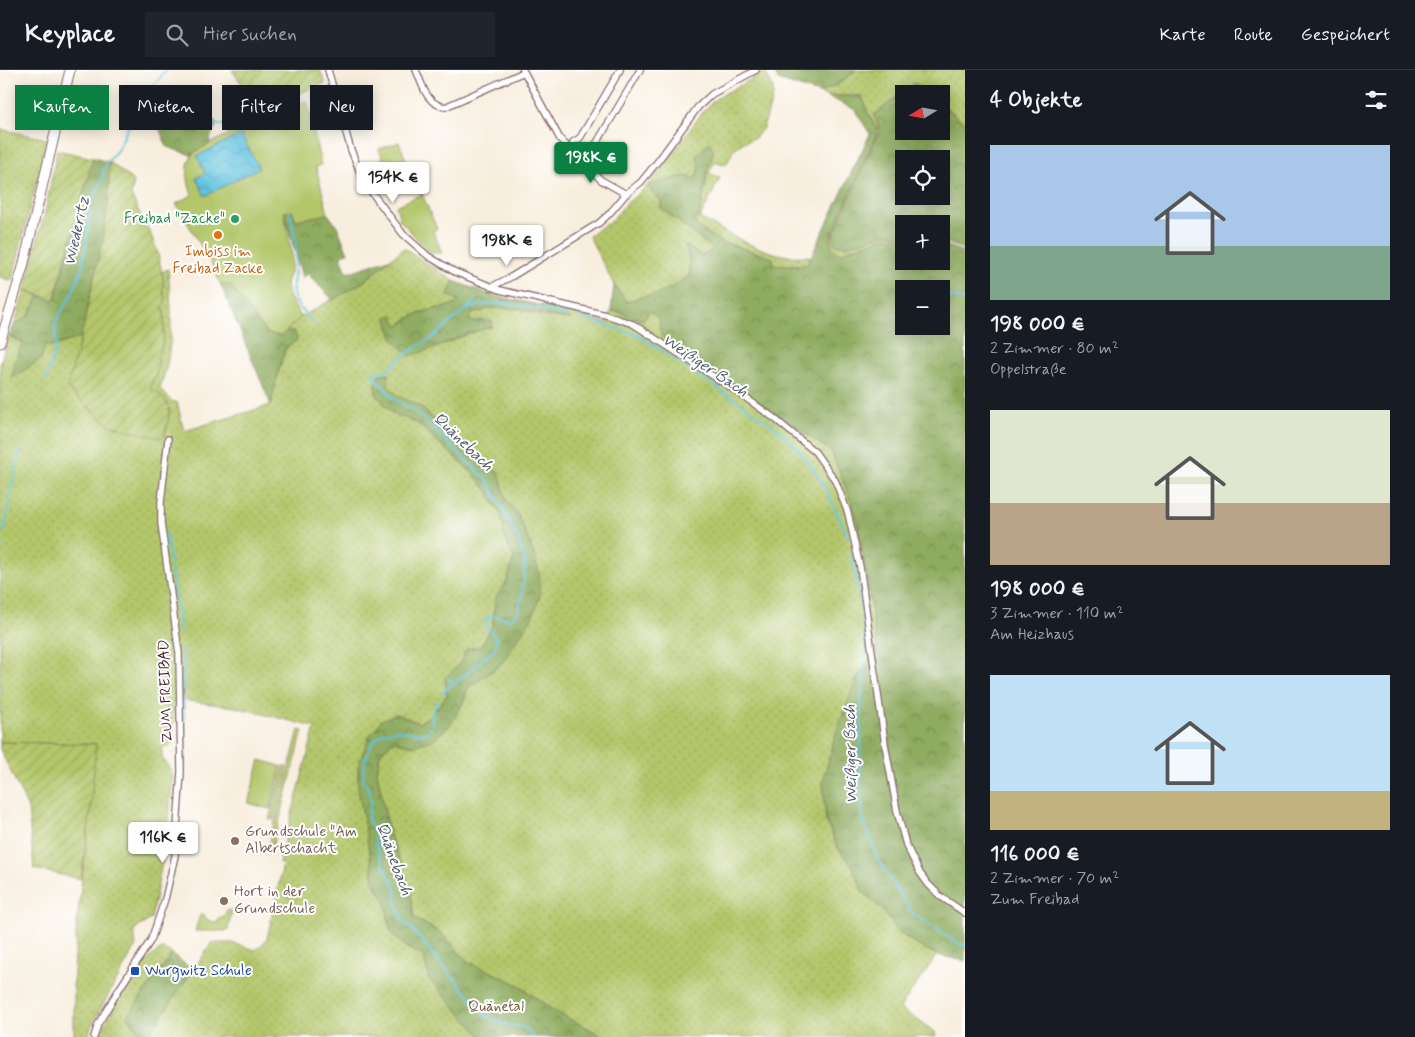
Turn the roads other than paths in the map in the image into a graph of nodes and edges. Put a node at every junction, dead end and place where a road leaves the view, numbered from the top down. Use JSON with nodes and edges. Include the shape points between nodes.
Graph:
{"nodes":[{"id":1,"x":70,"y":70,"type":"edge"},
{"id":2,"x":328,"y":70,"type":"edge"},
{"id":3,"x":416,"y":70,"type":"edge"},
{"id":4,"x":620,"y":70,"type":"edge"},
{"id":5,"x":640,"y":70,"type":"edge"},
{"id":6,"x":756,"y":70,"type":"edge"},
{"id":7,"x":523,"y":71,"type":"edge"},
{"id":8,"x":572,"y":149,"type":"junction"},
{"id":9,"x":579,"y":156,"type":"junction"},
{"id":10,"x":626,"y":194,"type":"junction"},
{"id":11,"x":492,"y":287,"type":"junction"},
{"id":12,"x":0,"y":343,"type":"edge"},
{"id":13,"x":168,"y":439,"type":"dead end"},
{"id":14,"x":965,"y":913,"type":"edge"},
{"id":15,"x":94,"y":1037,"type":"edge"}],
"edges":[{"from":1,"to":12,"type":"main road","via":[[23,266]]},
{"from":2,"to":11,"type":"street","via":[[351,150],[361,176],[377,200],[403,234],[436,262]]},
{"from":3,"to":7,"type":"street","via":[[432,103],[445,107]]},
{"from":4,"to":8,"type":"street","via":[[580,138],[572,142]]},
{"from":5,"to":9,"type":"street","via":[[592,151]]},
{"from":6,"to":10,"type":"street","via":[[719,89],[698,107],[641,182]]},
{"from":7,"to":8,"type":"street","via":[[560,139]]},
{"from":8,"to":9,"type":"street"},
{"from":9,"to":10,"type":"street","via":[[601,180]]},
{"from":10,"to":11,"type":"street","via":[[599,223]]},
{"from":11,"to":14,"type":"street","via":[[633,324],[736,391],[815,452],[835,480],[848,513],[863,584],[885,744],[906,845],[928,884]]},
{"from":13,"to":15,"type":"street","name":"ZUM FREIBAD","via":[[160,502],[179,652],[181,781],[176,856],[152,940],[118,990]]}]}
